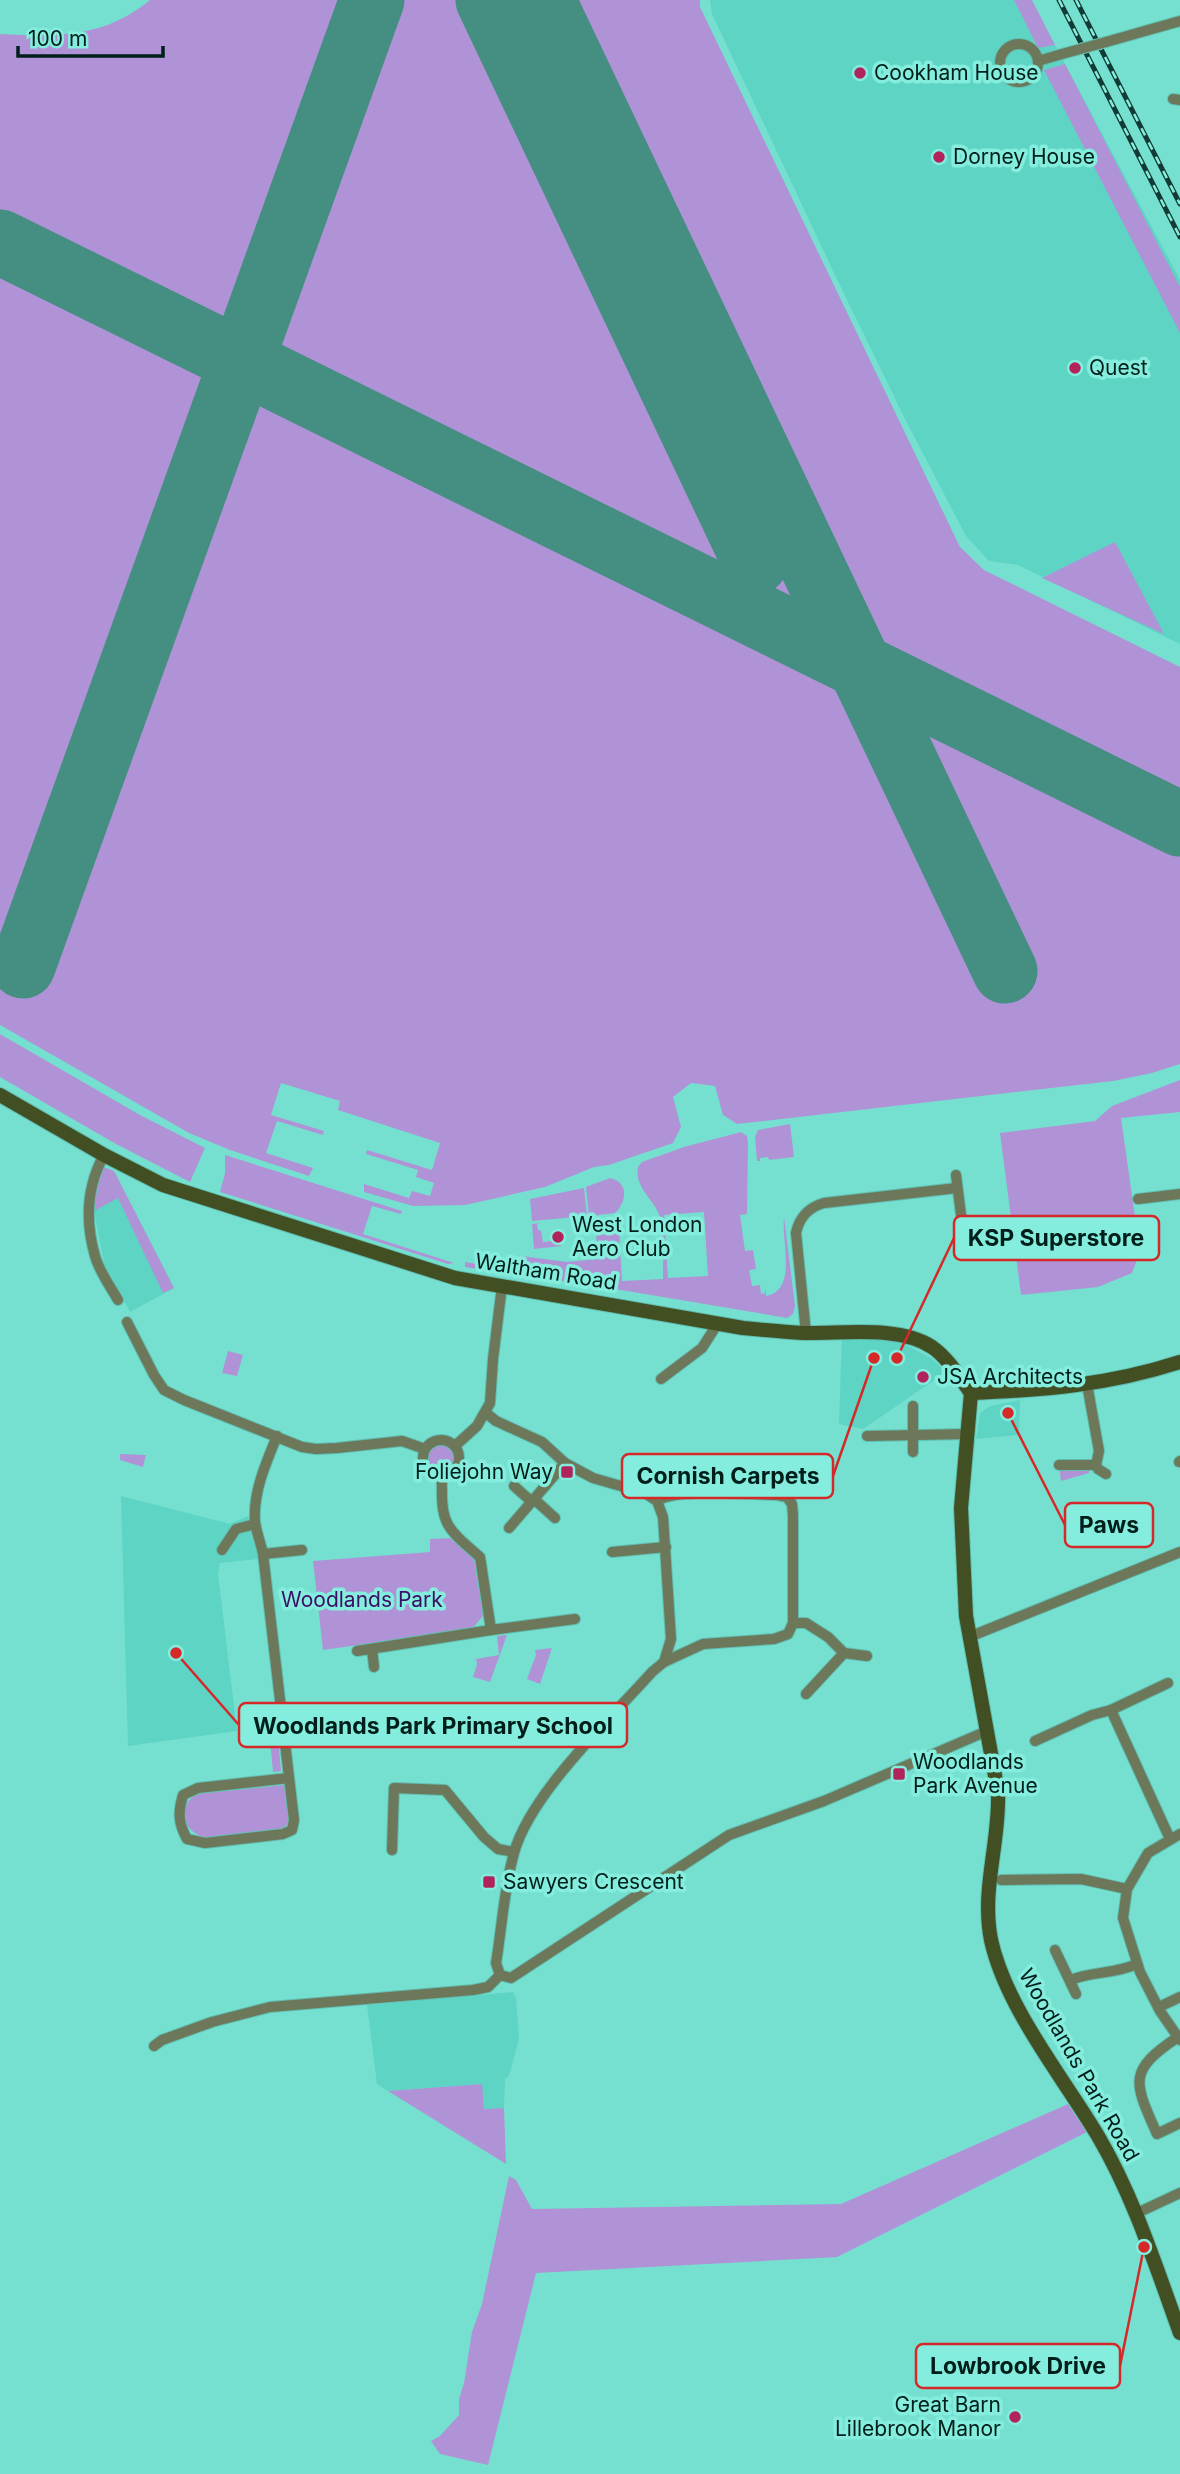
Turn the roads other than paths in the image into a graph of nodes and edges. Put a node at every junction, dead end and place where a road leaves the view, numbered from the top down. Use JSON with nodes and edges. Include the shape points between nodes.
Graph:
{"nodes":[{"id":1,"x":1180,"y":21,"type":"edge"},
{"id":2,"x":1038,"y":61,"type":"dead end"},
{"id":3,"x":0,"y":1096,"type":"edge"},
{"id":4,"x":104,"y":1155,"type":"junction"},
{"id":5,"x":956,"y":1175,"type":"dead end"},
{"id":6,"x":957,"y":1188,"type":"junction"},
{"id":7,"x":1180,"y":1194,"type":"edge"},
{"id":8,"x":1138,"y":1199,"type":"dead end"},
{"id":9,"x":965,"y":1255,"type":"dead end"},
{"id":10,"x":502,"y":1286,"type":"junction"},
{"id":11,"x":118,"y":1300,"type":"dead end"},
{"id":12,"x":127,"y":1322,"type":"dead end"},
{"id":13,"x":718,"y":1323,"type":"junction"},
{"id":14,"x":806,"y":1333,"type":"junction"},
{"id":15,"x":1180,"y":1362,"type":"edge"},
{"id":16,"x":661,"y":1379,"type":"dead end"},
{"id":17,"x":1087,"y":1384,"type":"junction"},
{"id":18,"x":971,"y":1393,"type":"junction"},
{"id":19,"x":913,"y":1406,"type":"dead end"},
{"id":20,"x":486,"y":1413,"type":"junction"},
{"id":21,"x":967,"y":1434,"type":"junction"},
{"id":22,"x":914,"y":1435,"type":"junction"},
{"id":23,"x":277,"y":1436,"type":"junction"},
{"id":24,"x":867,"y":1436,"type":"dead end"},
{"id":25,"x":455,"y":1446,"type":"junction"},
{"id":26,"x":425,"y":1450,"type":"junction"},
{"id":27,"x":913,"y":1452,"type":"dead end"},
{"id":28,"x":565,"y":1463,"type":"junction"},
{"id":29,"x":1059,"y":1465,"type":"dead end"},
{"id":30,"x":1096,"y":1465,"type":"junction"},
{"id":31,"x":1106,"y":1474,"type":"dead end"},
{"id":32,"x":442,"y":1476,"type":"junction"},
{"id":33,"x":513,"y":1486,"type":"dead end"},
{"id":34,"x":800,"y":1488,"type":"dead end"},
{"id":35,"x":787,"y":1497,"type":"junction"},
{"id":36,"x":533,"y":1501,"type":"junction"},
{"id":37,"x":657,"y":1501,"type":"junction"},
{"id":38,"x":555,"y":1518,"type":"dead end"},
{"id":39,"x":255,"y":1524,"type":"junction"},
{"id":40,"x":509,"y":1528,"type":"dead end"},
{"id":41,"x":666,"y":1547,"type":"junction"},
{"id":42,"x":222,"y":1550,"type":"dead end"},
{"id":43,"x":302,"y":1550,"type":"dead end"},
{"id":44,"x":612,"y":1552,"type":"dead end"},
{"id":45,"x":1180,"y":1552,"type":"edge"},
{"id":46,"x":263,"y":1554,"type":"junction"},
{"id":47,"x":575,"y":1619,"type":"dead end"},
{"id":48,"x":561,"y":1621,"type":"junction"},
{"id":49,"x":793,"y":1623,"type":"junction"},
{"id":50,"x":491,"y":1630,"type":"junction"},
{"id":51,"x":563,"y":1635,"type":"dead end"},
{"id":52,"x":969,"y":1637,"type":"junction"},
{"id":53,"x":671,"y":1639,"type":"junction"},
{"id":54,"x":372,"y":1649,"type":"junction"},
{"id":55,"x":688,"y":1650,"type":"junction"},
{"id":56,"x":357,"y":1651,"type":"dead end"},
{"id":57,"x":844,"y":1653,"type":"junction"},
{"id":58,"x":867,"y":1656,"type":"dead end"},
{"id":59,"x":664,"y":1662,"type":"junction"},
{"id":60,"x":374,"y":1667,"type":"dead end"},
{"id":61,"x":1168,"y":1683,"type":"dead end"},
{"id":62,"x":806,"y":1694,"type":"dead end"},
{"id":63,"x":1111,"y":1710,"type":"junction"},
{"id":64,"x":987,"y":1731,"type":"junction"},
{"id":65,"x":1035,"y":1741,"type":"dead end"},
{"id":66,"x":289,"y":1778,"type":"junction"},
{"id":67,"x":1175,"y":1836,"type":"edge"},
{"id":68,"x":392,"y":1850,"type":"dead end"},
{"id":69,"x":514,"y":1852,"type":"junction"},
{"id":70,"x":1001,"y":1880,"type":"dead end"},
{"id":71,"x":1127,"y":1889,"type":"junction"},
{"id":72,"x":1055,"y":1950,"type":"dead end"},
{"id":73,"x":1137,"y":1964,"type":"junction"},
{"id":74,"x":506,"y":1977,"type":"junction"},
{"id":75,"x":1070,"y":1980,"type":"junction"},
{"id":76,"x":1076,"y":1994,"type":"dead end"},
{"id":77,"x":1180,"y":1997,"type":"edge"},
{"id":78,"x":1159,"y":2007,"type":"junction"},
{"id":79,"x":1179,"y":2039,"type":"edge"},
{"id":80,"x":154,"y":2046,"type":"dead end"},
{"id":81,"x":1180,"y":2123,"type":"edge"},
{"id":82,"x":1180,"y":2193,"type":"edge"},
{"id":83,"x":1135,"y":2214,"type":"junction"},
{"id":84,"x":1180,"y":2333,"type":"edge"}],
"edges":[{"from":1,"to":2,"type":"street","bridge":true},
{"from":3,"to":4,"type":"street","name":"Waltham Road"},
{"from":4,"to":10,"type":"street","name":"Waltham Road","via":[[163,1185],[455,1278]]},
{"from":4,"to":11,"type":"street","via":[[89,1195],[89,1228],[95,1258]]},
{"from":5,"to":6,"type":"street"},
{"from":6,"to":9,"type":"street"},
{"from":6,"to":14,"type":"street","via":[[824,1203],[805,1213],[796,1233]]},
{"from":7,"to":8,"type":"street"},
{"from":10,"to":13,"type":"street","name":"Waltham Road"},
{"from":10,"to":20,"type":"street","via":[[491,1403]]},
{"from":12,"to":23,"type":"street","via":[[164,1390]]},
{"from":13,"to":14,"type":"street","name":"Waltham Road"},
{"from":13,"to":16,"type":"street","via":[[702,1348]]},
{"from":14,"to":18,"type":"street","name":"Waltham Road","via":[[901,1335],[932,1347]]},
{"from":15,"to":17,"type":"street","via":[[1120,1380]]},
{"from":17,"to":18,"type":"street"},
{"from":17,"to":30,"type":"street","via":[[1099,1451]]},
{"from":18,"to":21,"type":"street","name":"Woodlands Park Road"},
{"from":19,"to":22,"type":"street"},
{"from":20,"to":25,"type":"street"},
{"from":20,"to":28,"type":"street","via":[[542,1442]]},
{"from":21,"to":22,"type":"street"},
{"from":21,"to":52,"type":"street","name":"Woodlands Park Road","via":[[961,1508]]},
{"from":22,"to":24,"type":"street"},
{"from":22,"to":27,"type":"street"},
{"from":23,"to":26,"type":"street","via":[[316,1449],[402,1441]]},
{"from":23,"to":39,"type":"street","via":[[262,1473]]},
{"from":25,"to":26,"type":"street","via":[[439,1440]]},
{"from":25,"to":32,"type":"street","via":[[459,1456],[456,1468]]},
{"from":26,"to":32,"type":"street","via":[[426,1467]]},
{"from":28,"to":36,"type":"street"},
{"from":28,"to":37,"type":"street"},
{"from":29,"to":30,"type":"street"},
{"from":30,"to":31,"type":"street"},
{"from":32,"to":50,"type":"street","via":[[444,1520],[480,1557]]},
{"from":33,"to":36,"type":"street"},
{"from":34,"to":35,"type":"street"},
{"from":35,"to":37,"type":"street","via":[[690,1494]]},
{"from":35,"to":49,"type":"street","via":[[793,1515]]},
{"from":36,"to":38,"type":"street"},
{"from":36,"to":40,"type":"street"},
{"from":37,"to":41,"type":"street"},
{"from":39,"to":42,"type":"street","via":[[236,1530]]},
{"from":39,"to":46,"type":"street"},
{"from":41,"to":44,"type":"street"},
{"from":41,"to":53,"type":"street"},
{"from":43,"to":46,"type":"street"},
{"from":45,"to":52,"type":"street"},
{"from":46,"to":66,"type":"street"},
{"from":47,"to":48,"type":"street"},
{"from":48,"to":50,"type":"street"},
{"from":48,"to":51,"type":"street"},
{"from":49,"to":55,"type":"street","via":[[782,1637],[702,1644]]},
{"from":49,"to":57,"type":"street","via":[[806,1623]]},
{"from":50,"to":54,"type":"street"},
{"from":52,"to":64,"type":"street","name":"Woodlands Park Road"},
{"from":53,"to":55,"type":"street"},
{"from":53,"to":59,"type":"street"},
{"from":54,"to":56,"type":"street"},
{"from":54,"to":60,"type":"street"},
{"from":55,"to":59,"type":"street"},
{"from":57,"to":58,"type":"street"},
{"from":57,"to":62,"type":"street"},
{"from":59,"to":69,"type":"street","via":[[565,1770],[532,1812]]},
{"from":61,"to":63,"type":"street"},
{"from":63,"to":65,"type":"street","via":[[1091,1714]]},
{"from":63,"to":67,"type":"street"},
{"from":64,"to":74,"type":"street","via":[[824,1801],[729,1835]]},
{"from":64,"to":83,"type":"street","name":"Woodlands Park Road","via":[[999,1818],[987,1902],[996,1957],[1024,2017],[1098,2137]]},
{"from":66,"to":66,"type":"street","via":[[294,1820],[292,1830],[283,1834],[205,1843],[187,1839],[180,1826],[183,1795],[198,1788]]},
{"from":67,"to":71,"type":"street","via":[[1148,1853]]},
{"from":68,"to":69,"type":"street","via":[[394,1788],[445,1790],[484,1837],[498,1849]]},
{"from":69,"to":74,"type":"street","via":[[496,1964]]},
{"from":70,"to":71,"type":"street","via":[[1023,1873]]},
{"from":71,"to":73,"type":"street","via":[[1123,1918]]},
{"from":72,"to":75,"type":"street"},
{"from":73,"to":75,"type":"street"},
{"from":73,"to":78,"type":"street"},
{"from":74,"to":80,"type":"street","via":[[473,1990],[270,2007],[212,2022]]},
{"from":75,"to":76,"type":"street"},
{"from":77,"to":78,"type":"street"},
{"from":78,"to":79,"type":"street"},
{"from":79,"to":81,"type":"street","via":[[1146,2063],[1140,2071],[1139,2091],[1157,2134]]},
{"from":82,"to":83,"type":"street"},
{"from":83,"to":84,"type":"street","name":"Woodlands Park Road"}]}
